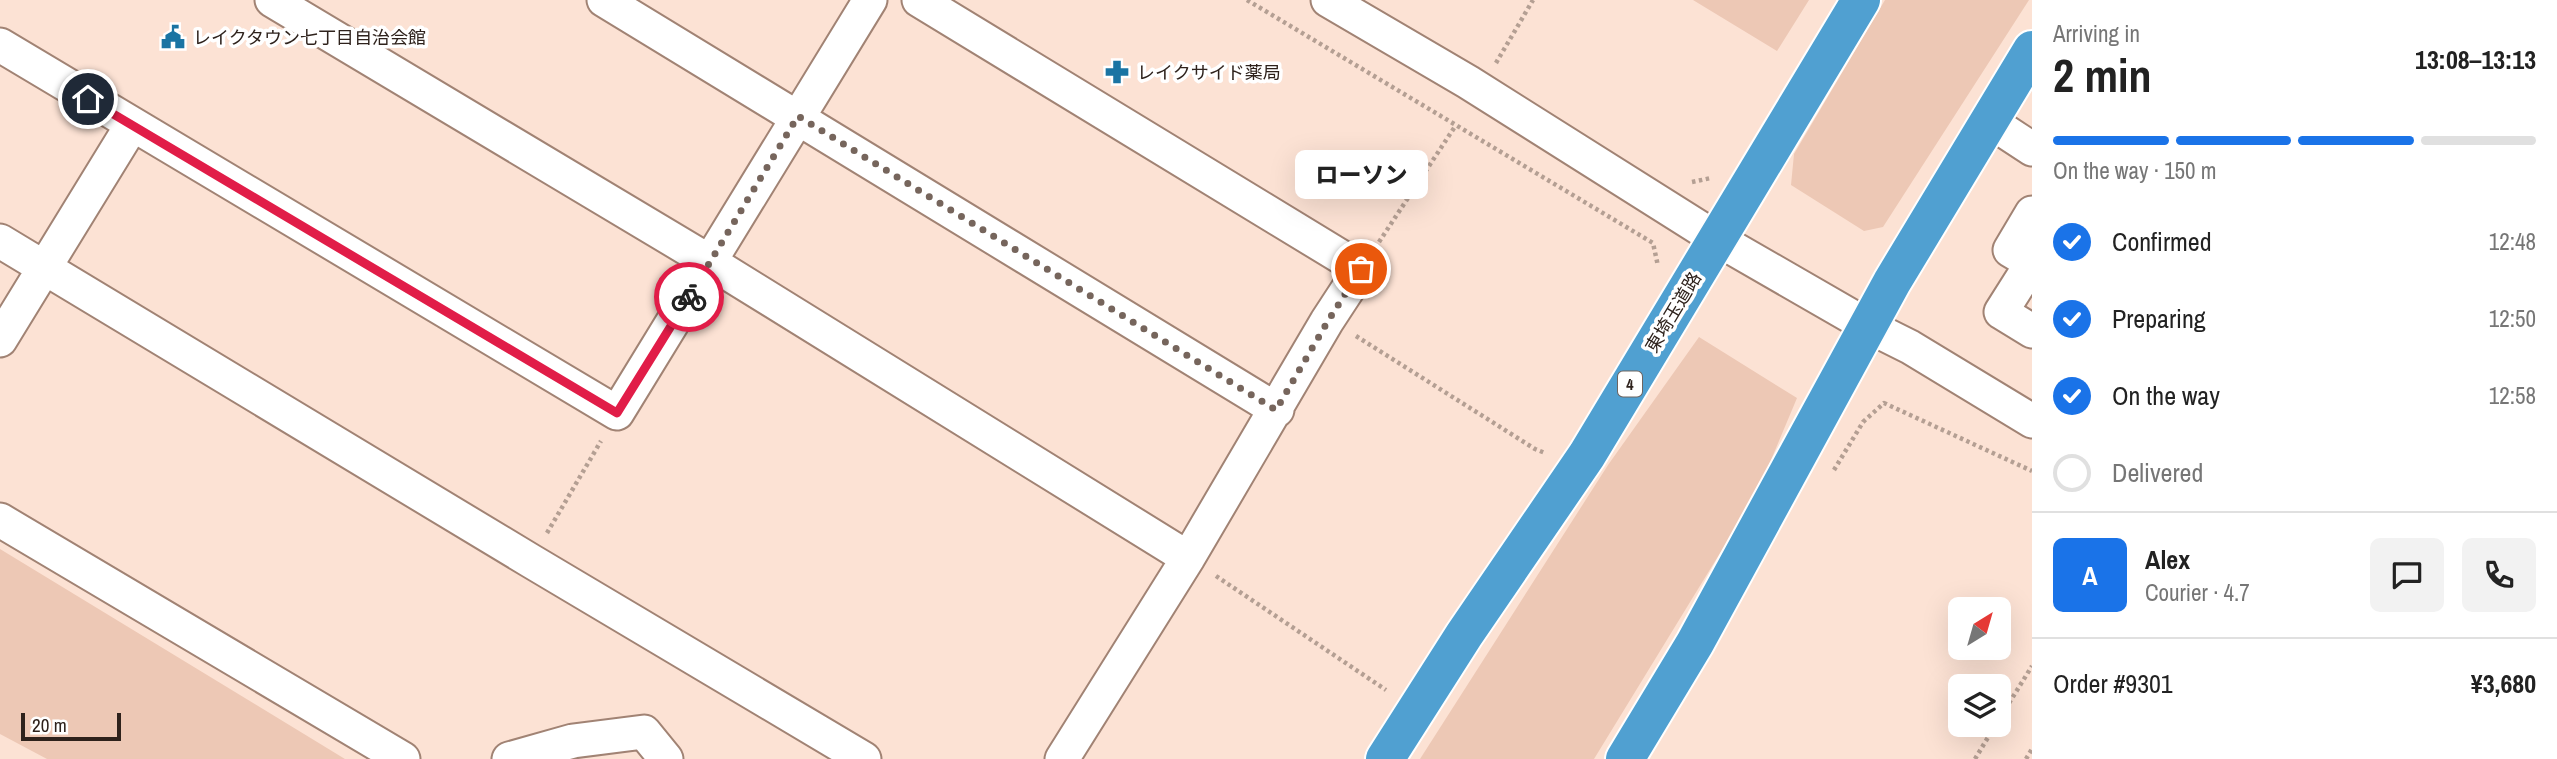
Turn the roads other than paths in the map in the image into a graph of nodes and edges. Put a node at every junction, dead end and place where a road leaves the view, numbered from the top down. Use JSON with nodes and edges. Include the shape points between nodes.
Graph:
{"nodes":[{"id":1,"x":272,"y":0,"type":"edge"},
{"id":2,"x":604,"y":0,"type":"edge"},
{"id":3,"x":870,"y":0,"type":"edge"},
{"id":4,"x":919,"y":0,"type":"edge"},
{"id":5,"x":1328,"y":0,"type":"edge"},
{"id":6,"x":1861,"y":0,"type":"edge"},
{"id":7,"x":0,"y":46,"type":"edge"},
{"id":8,"x":2032,"y":50,"type":"edge"},
{"id":9,"x":798,"y":116,"type":"junction"},
{"id":10,"x":1991,"y":117,"type":"junction"},
{"id":11,"x":132,"y":125,"type":"junction"},
{"id":12,"x":2032,"y":149,"type":"edge"},
{"id":13,"x":2032,"y":213,"type":"edge"},
{"id":14,"x":1717,"y":239,"type":"junction"},
{"id":15,"x":0,"y":241,"type":"edge"},
{"id":16,"x":710,"y":262,"type":"junction"},
{"id":17,"x":2032,"y":263,"type":"edge"},
{"id":18,"x":45,"y":269,"type":"junction"},
{"id":19,"x":1868,"y":326,"type":"junction"},
{"id":20,"x":2032,"y":331,"type":"edge"},
{"id":21,"x":0,"y":340,"type":"edge"},
{"id":22,"x":1276,"y":410,"type":"junction"},
{"id":23,"x":2032,"y":421,"type":"edge"},
{"id":24,"x":0,"y":520,"type":"edge"},
{"id":25,"x":1188,"y":558,"type":"junction"},
{"id":26,"x":403,"y":759,"type":"edge"},
{"id":27,"x":509,"y":759,"type":"edge"},
{"id":28,"x":666,"y":759,"type":"edge"},
{"id":29,"x":864,"y":759,"type":"edge"},
{"id":30,"x":1062,"y":759,"type":"edge"},
{"id":31,"x":1385,"y":759,"type":"edge"},
{"id":32,"x":1625,"y":759,"type":"edge"}],
"edges":[{"from":1,"to":16,"type":"street"},
{"from":2,"to":9,"type":"street"},
{"from":3,"to":9,"type":"street"},
{"from":4,"to":22,"type":"street","via":[[1361,269]]},
{"from":5,"to":14,"type":"street"},
{"from":6,"to":14,"type":"highway","name":"東埼玉道路","number":"4"},
{"from":7,"to":11,"type":"street"},
{"from":8,"to":10,"type":"highway"},
{"from":9,"to":16,"type":"street"},
{"from":9,"to":22,"type":"street"},
{"from":10,"to":12,"type":"street"},
{"from":10,"to":19,"type":"highway"},
{"from":11,"to":16,"type":"street","via":[[617,413]]},
{"from":11,"to":18,"type":"street"},
{"from":13,"to":17,"type":"street","via":[[2010,250]]},
{"from":14,"to":19,"type":"street"},
{"from":14,"to":31,"type":"highway","name":"東埼玉道路","number":"4","via":[[1587,455]]},
{"from":15,"to":18,"type":"street"},
{"from":16,"to":25,"type":"street"},
{"from":17,"to":20,"type":"street","via":[[2001,312]]},
{"from":18,"to":21,"type":"street"},
{"from":18,"to":29,"type":"street"},
{"from":19,"to":23,"type":"street"},
{"from":19,"to":32,"type":"highway","via":[[1695,643]]},
{"from":22,"to":25,"type":"street"},
{"from":24,"to":26,"type":"street"},
{"from":25,"to":30,"type":"street"},
{"from":27,"to":28,"type":"street","via":[[573,741],[644,732]]}]}
